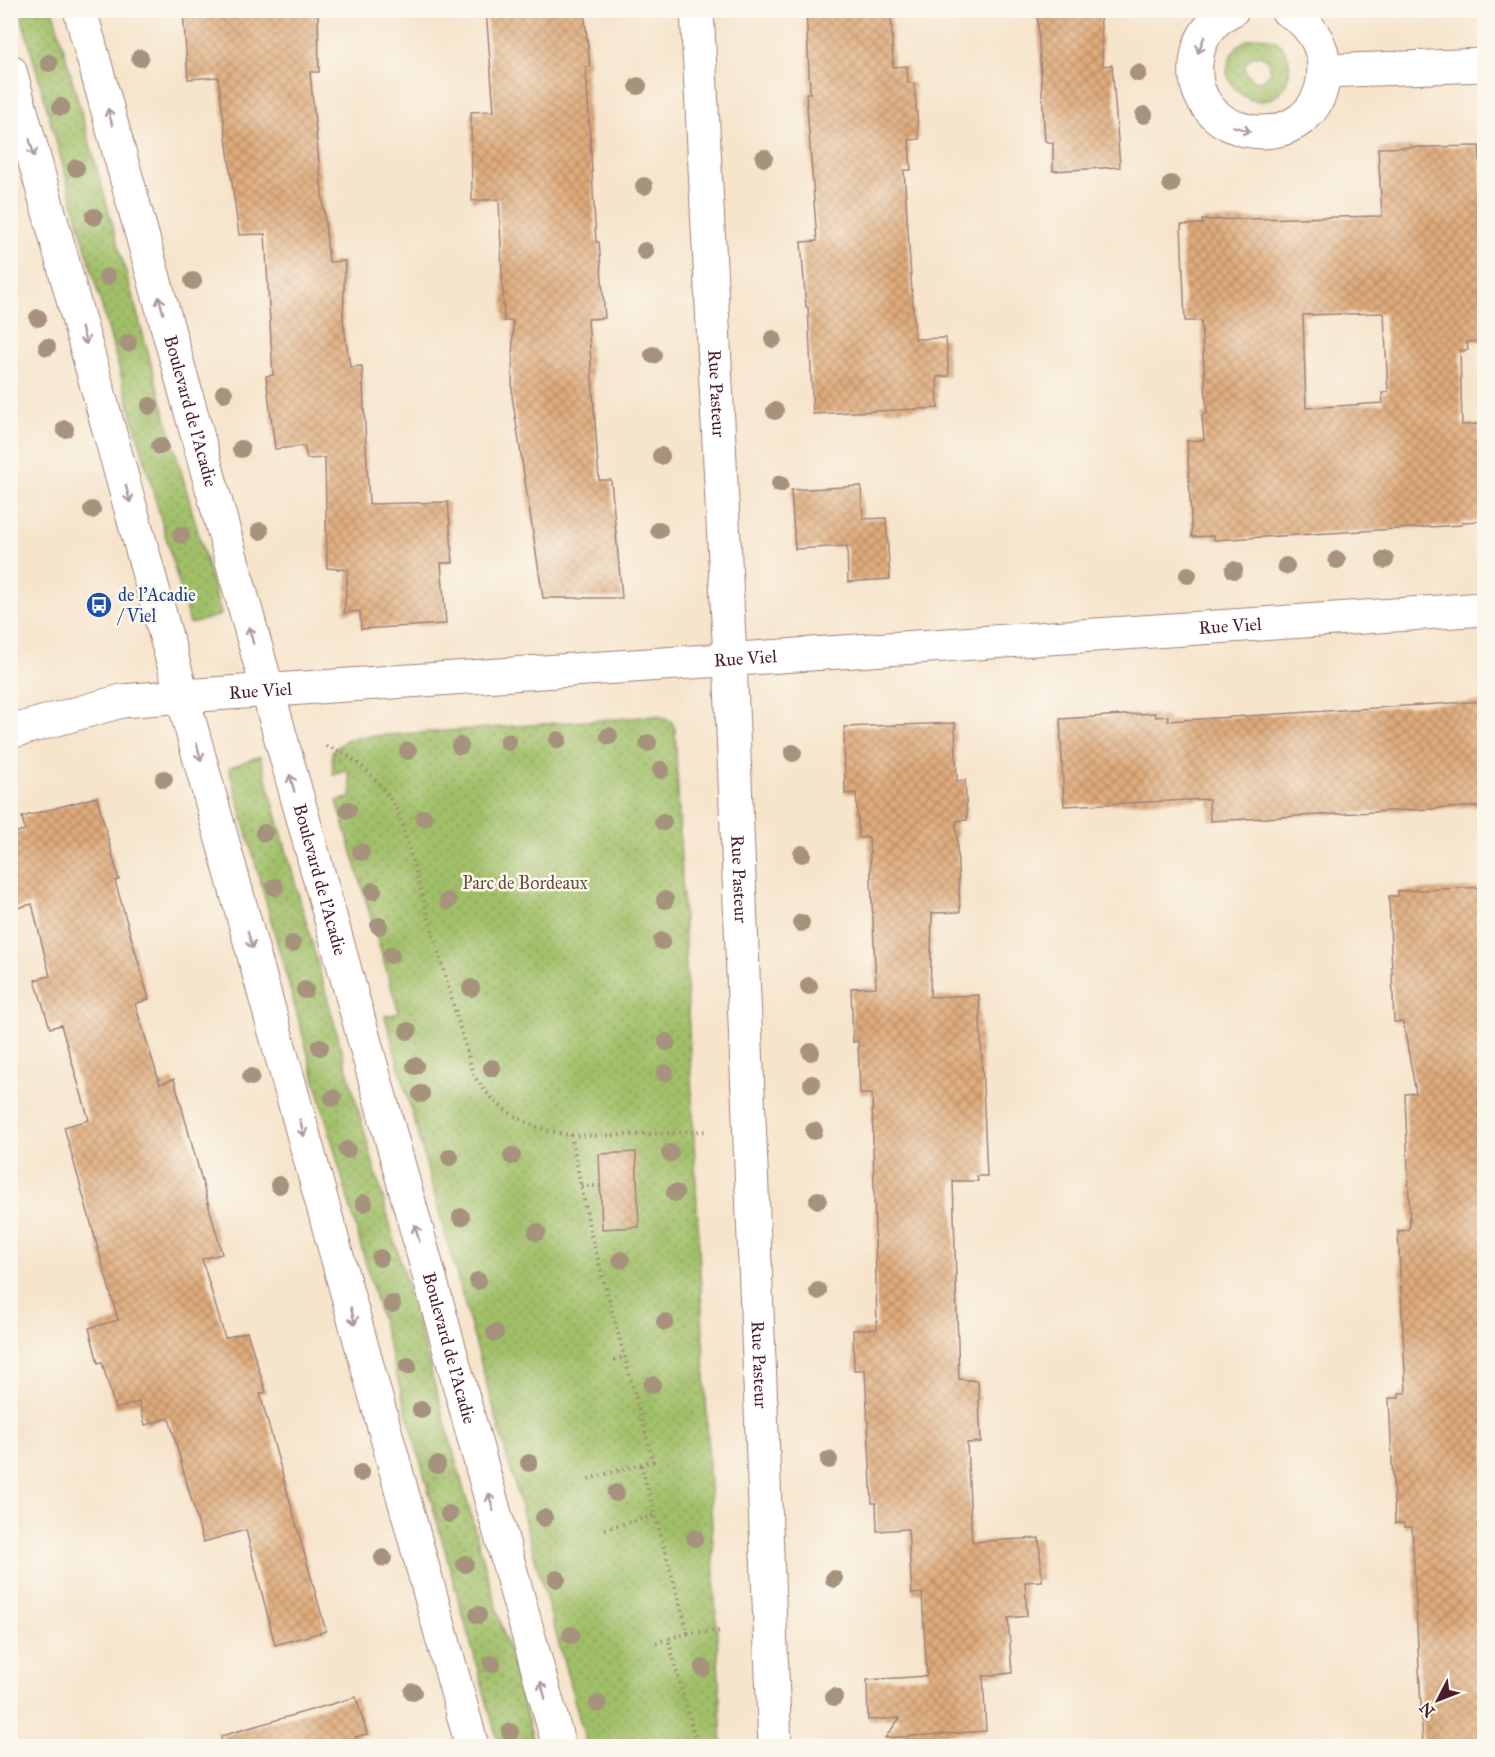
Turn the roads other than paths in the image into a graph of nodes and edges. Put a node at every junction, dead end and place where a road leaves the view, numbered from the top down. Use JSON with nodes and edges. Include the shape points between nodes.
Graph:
{"nodes":[{"id":1,"x":81,"y":10,"type":"edge"},
{"id":2,"x":697,"y":10,"type":"edge"},
{"id":3,"x":1232,"y":10,"type":"edge"},
{"id":4,"x":1287,"y":10,"type":"edge"},
{"id":5,"x":1485,"y":65,"type":"edge"},
{"id":6,"x":10,"y":71,"type":"edge"},
{"id":7,"x":1324,"y":71,"type":"junction"},
{"id":8,"x":1485,"y":609,"type":"edge"},
{"id":9,"x":730,"y":659,"type":"junction"},
{"id":10,"x":266,"y":692,"type":"junction"},
{"id":11,"x":183,"y":696,"type":"junction"},
{"id":12,"x":10,"y":732,"type":"edge"},
{"id":13,"x":472,"y":1746,"type":"edge"},
{"id":14,"x":559,"y":1746,"type":"edge"},
{"id":15,"x":775,"y":1746,"type":"edge"}],
"edges":[{"from":10,"to":1,"type":"street","name":"Boulevard de l'Acadie","one_way":true},
{"from":2,"to":9,"type":"street","name":"Rue Pasteur"},
{"from":3,"to":7,"type":"street","one_way":true,"via":[[1210,26],[1199,46],[1195,69],[1205,103],[1221,120],[1253,133],[1287,127],[1314,104]]},
{"from":4,"to":7,"type":"street","via":[[1302,20],[1316,38]]},
{"from":5,"to":7,"type":"street"},
{"from":6,"to":11,"type":"street","one_way":true},
{"from":8,"to":9,"type":"street","name":"Rue Viel"},
{"from":9,"to":10,"type":"street","name":"Rue Viel"},
{"from":9,"to":15,"type":"street","name":"Rue Pasteur"},
{"from":10,"to":11,"type":"street","name":"Rue Viel"},
{"from":14,"to":10,"type":"street","name":"Boulevard de l'Acadie","one_way":true},
{"from":11,"to":12,"type":"street","name":"Rue Viel","via":[[122,701]]},
{"from":11,"to":13,"type":"street","one_way":true}]}
